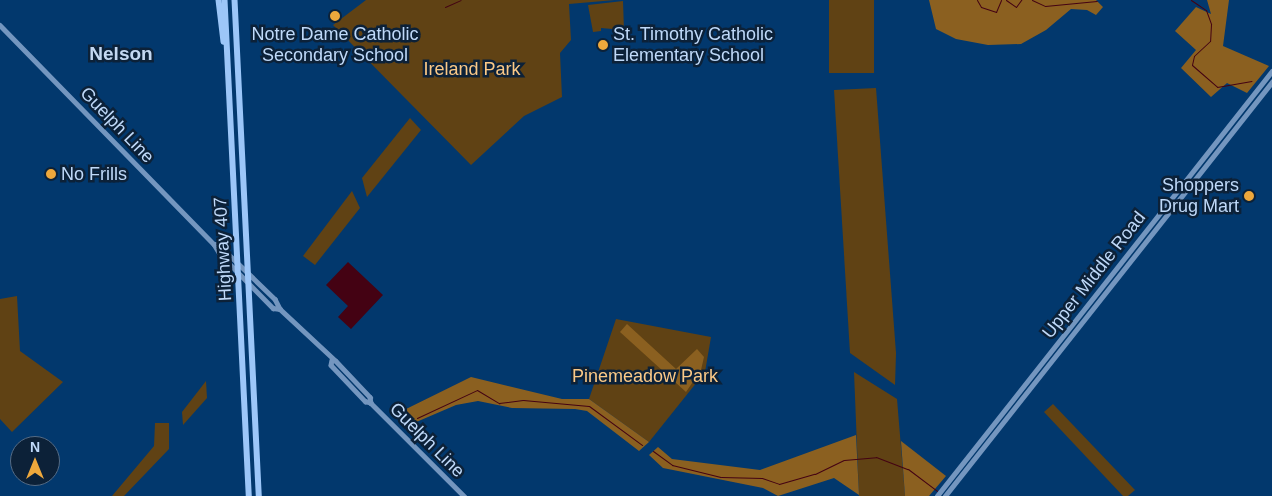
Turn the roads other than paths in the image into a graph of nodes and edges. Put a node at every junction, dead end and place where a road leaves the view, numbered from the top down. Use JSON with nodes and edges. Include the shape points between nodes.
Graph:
{"nodes":[{"id":1,"x":218,"y":0,"type":"edge"},
{"id":2,"x":225,"y":0,"type":"edge"},
{"id":3,"x":235,"y":0,"type":"edge"},
{"id":4,"x":0,"y":25,"type":"edge"},
{"id":5,"x":230,"y":68,"type":"junction"},
{"id":6,"x":1272,"y":71,"type":"edge"},
{"id":7,"x":1272,"y":82,"type":"edge"},
{"id":8,"x":214,"y":244,"type":"junction"},
{"id":9,"x":280,"y":310,"type":"junction"},
{"id":10,"x":249,"y":496,"type":"edge"},
{"id":11,"x":259,"y":496,"type":"edge"},
{"id":12,"x":464,"y":496,"type":"edge"},
{"id":13,"x":937,"y":496,"type":"edge"},
{"id":14,"x":945,"y":496,"type":"edge"}],
"edges":[{"from":1,"to":5,"type":"highway"},
{"from":2,"to":5,"type":"highway","name":"Highway 407"},
{"from":3,"to":11,"type":"highway","name":"Highway 407"},
{"from":4,"to":8,"type":"main road","name":"Guelph Line"},
{"from":5,"to":10,"type":"highway","name":"Highway 407"},
{"from":6,"to":13,"type":"main road","name":"Upper Middle Road"},
{"from":7,"to":14,"type":"main road","name":"Upper Middle Road"},
{"from":8,"to":9,"type":"main road","name":"Guelph Line","via":[[220,254]]},
{"from":8,"to":9,"type":"main road","name":"Guelph Line","via":[[225,250],[275,299]]},
{"from":9,"to":12,"type":"main road","name":"Guelph Line","via":[[370,397],[371,403]]}]}
